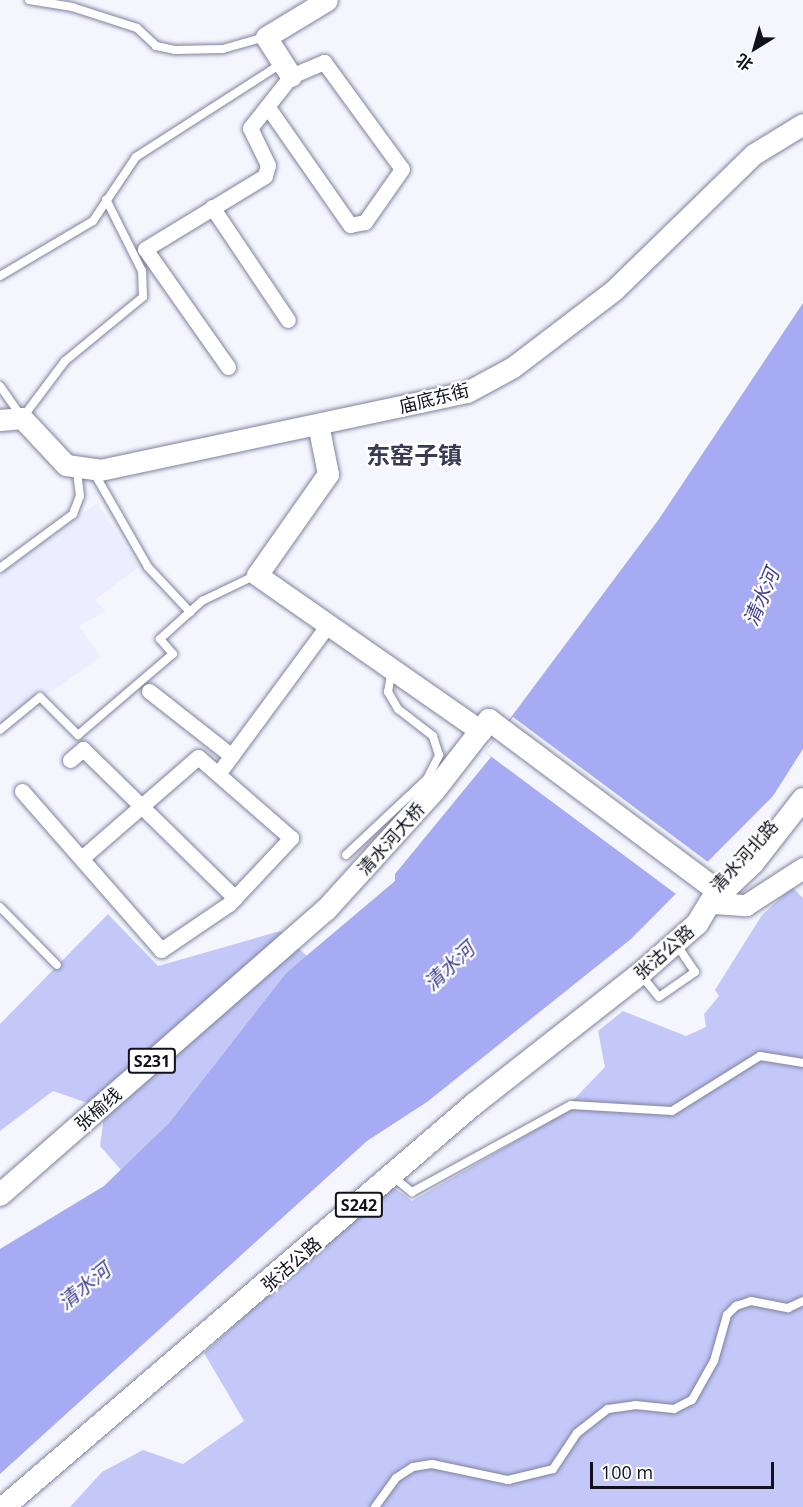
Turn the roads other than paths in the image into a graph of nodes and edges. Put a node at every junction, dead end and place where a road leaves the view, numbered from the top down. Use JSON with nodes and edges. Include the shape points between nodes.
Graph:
{"nodes":[{"id":1,"x":29,"y":0,"type":"edge"},
{"id":2,"x":327,"y":0,"type":"edge"},
{"id":3,"x":266,"y":37,"type":"junction"},
{"id":4,"x":287,"y":69,"type":"junction"},
{"id":5,"x":267,"y":106,"type":"junction"},
{"id":6,"x":803,"y":124,"type":"edge"},
{"id":7,"x":106,"y":199,"type":"junction"},
{"id":8,"x":212,"y":207,"type":"junction"},
{"id":9,"x":0,"y":276,"type":"edge"},
{"id":10,"x":288,"y":320,"type":"dead end"},
{"id":11,"x":228,"y":367,"type":"dead end"},
{"id":12,"x":0,"y":386,"type":"edge"},
{"id":13,"x":22,"y":418,"type":"junction"},
{"id":14,"x":0,"y":420,"type":"edge"},
{"id":15,"x":318,"y":424,"type":"junction"},
{"id":16,"x":85,"y":470,"type":"junction"},
{"id":17,"x":0,"y":568,"type":"edge"},
{"id":18,"x":257,"y":575,"type":"junction"},
{"id":19,"x":190,"y":612,"type":"junction"},
{"id":20,"x":327,"y":626,"type":"junction"},
{"id":21,"x":392,"y":670,"type":"junction"},
{"id":22,"x":149,"y":691,"type":"dead end"},
{"id":23,"x":0,"y":730,"type":"edge"},
{"id":24,"x":488,"y":733,"type":"junction"},
{"id":25,"x":232,"y":756,"type":"junction"},
{"id":26,"x":70,"y":760,"type":"dead end"},
{"id":27,"x":218,"y":774,"type":"junction"},
{"id":28,"x":803,"y":785,"type":"edge"},
{"id":29,"x":22,"y":791,"type":"dead end"},
{"id":30,"x":803,"y":799,"type":"edge"},
{"id":31,"x":142,"y":806,"type":"junction"},
{"id":32,"x":346,"y":855,"type":"dead end"},
{"id":33,"x":82,"y":858,"type":"junction"},
{"id":34,"x":803,"y":860,"type":"edge"},
{"id":35,"x":803,"y":868,"type":"edge"},
{"id":36,"x":708,"y":892,"type":"junction"},
{"id":37,"x":235,"y":898,"type":"junction"},
{"id":38,"x":0,"y":907,"type":"edge"},
{"id":39,"x":305,"y":928,"type":"joint"},
{"id":40,"x":676,"y":942,"type":"junction"},
{"id":41,"x":57,"y":965,"type":"dead end"},
{"id":42,"x":640,"y":974,"type":"junction"},
{"id":43,"x":803,"y":1063,"type":"edge"},
{"id":44,"x":392,"y":1176,"type":"junction"},
{"id":45,"x":0,"y":1195,"type":"edge"},
{"id":46,"x":803,"y":1301,"type":"edge"},
{"id":47,"x":4,"y":1507,"type":"edge"},
{"id":48,"x":375,"y":1507,"type":"edge"}],
"edges":[{"from":1,"to":3,"type":"lane","via":[[72,7],[137,28],[156,46],[191,52]]},
{"from":2,"to":3,"type":"street"},
{"from":3,"to":4,"type":"street"},
{"from":4,"to":5,"type":"street"},
{"from":4,"to":5,"type":"street","via":[[324,62],[402,169],[365,222],[350,225]]},
{"from":4,"to":7,"type":"lane","via":[[136,157]]},
{"from":5,"to":8,"type":"street","via":[[250,128],[268,165],[265,176]]},
{"from":6,"to":15,"type":"street","name":"庙底东街","via":[[754,154],[631,276],[513,367],[467,392]]},
{"from":7,"to":9,"type":"lane","via":[[93,221]]},
{"from":7,"to":13,"type":"lane","via":[[142,271],[143,297],[65,361]]},
{"from":8,"to":10,"type":"street"},
{"from":8,"to":11,"type":"street","via":[[145,249]]},
{"from":12,"to":13,"type":"lane"},
{"from":13,"to":14,"type":"street"},
{"from":13,"to":16,"type":"street"},
{"from":15,"to":16,"type":"street","name":"庙底东街"},
{"from":15,"to":18,"type":"street","via":[[328,474]]},
{"from":16,"to":17,"type":"lane","via":[[72,514]]},
{"from":16,"to":19,"type":"lane","via":[[148,567]]},
{"from":18,"to":19,"type":"lane"},
{"from":18,"to":20,"type":"street"},
{"from":19,"to":23,"type":"lane","via":[[160,639],[173,654],[78,735],[40,698]]},
{"from":20,"to":21,"type":"street"},
{"from":20,"to":25,"type":"street"},
{"from":21,"to":24,"type":"street"},
{"from":21,"to":32,"type":"lane","via":[[388,692],[398,708],[433,736],[439,755],[427,779]]},
{"from":22,"to":25,"type":"street"},
{"from":24,"to":36,"type":"main road"},
{"from":24,"to":39,"type":"main road","name":"清水河大桥","number":"S231"},
{"from":25,"to":27,"type":"street"},
{"from":26,"to":31,"type":"street","via":[[83,748]]},
{"from":27,"to":31,"type":"street","via":[[198,757]]},
{"from":27,"to":37,"type":"street","via":[[291,838]]},
{"from":28,"to":36,"type":"main road","name":"清水河北路"},
{"from":29,"to":33,"type":"street"},
{"from":30,"to":36,"type":"main road","name":"清水河北路"},
{"from":31,"to":33,"type":"street"},
{"from":31,"to":37,"type":"street"},
{"from":33,"to":37,"type":"street","via":[[161,950]]},
{"from":34,"to":36,"type":"street","via":[[750,892]]},
{"from":35,"to":36,"type":"street","via":[[746,905]]},
{"from":36,"to":40,"type":"main road","name":"张沽公路","number":"S242"},
{"from":38,"to":41,"type":"lane"},
{"from":39,"to":45,"type":"main road","name":"张榆线","number":"S231"},
{"from":40,"to":42,"type":"main road","name":"张沽公路","number":"S242"},
{"from":40,"to":42,"type":"lane","via":[[696,972],[659,997]]},
{"from":42,"to":44,"type":"main road","name":"张沽公路","number":"S242","via":[[474,1104]]},
{"from":43,"to":44,"type":"lane","via":[[760,1056],[672,1111],[571,1105],[412,1192]]},
{"from":44,"to":47,"type":"main road","name":"张沽公路","number":"S242"},
{"from":46,"to":48,"type":"lane","via":[[788,1308],[751,1301],[736,1306],[727,1315],[714,1361],[692,1400],[674,1409],[635,1405],[608,1410],[577,1433],[553,1469],[508,1480],[432,1464],[413,1467],[396,1478]]}]}
